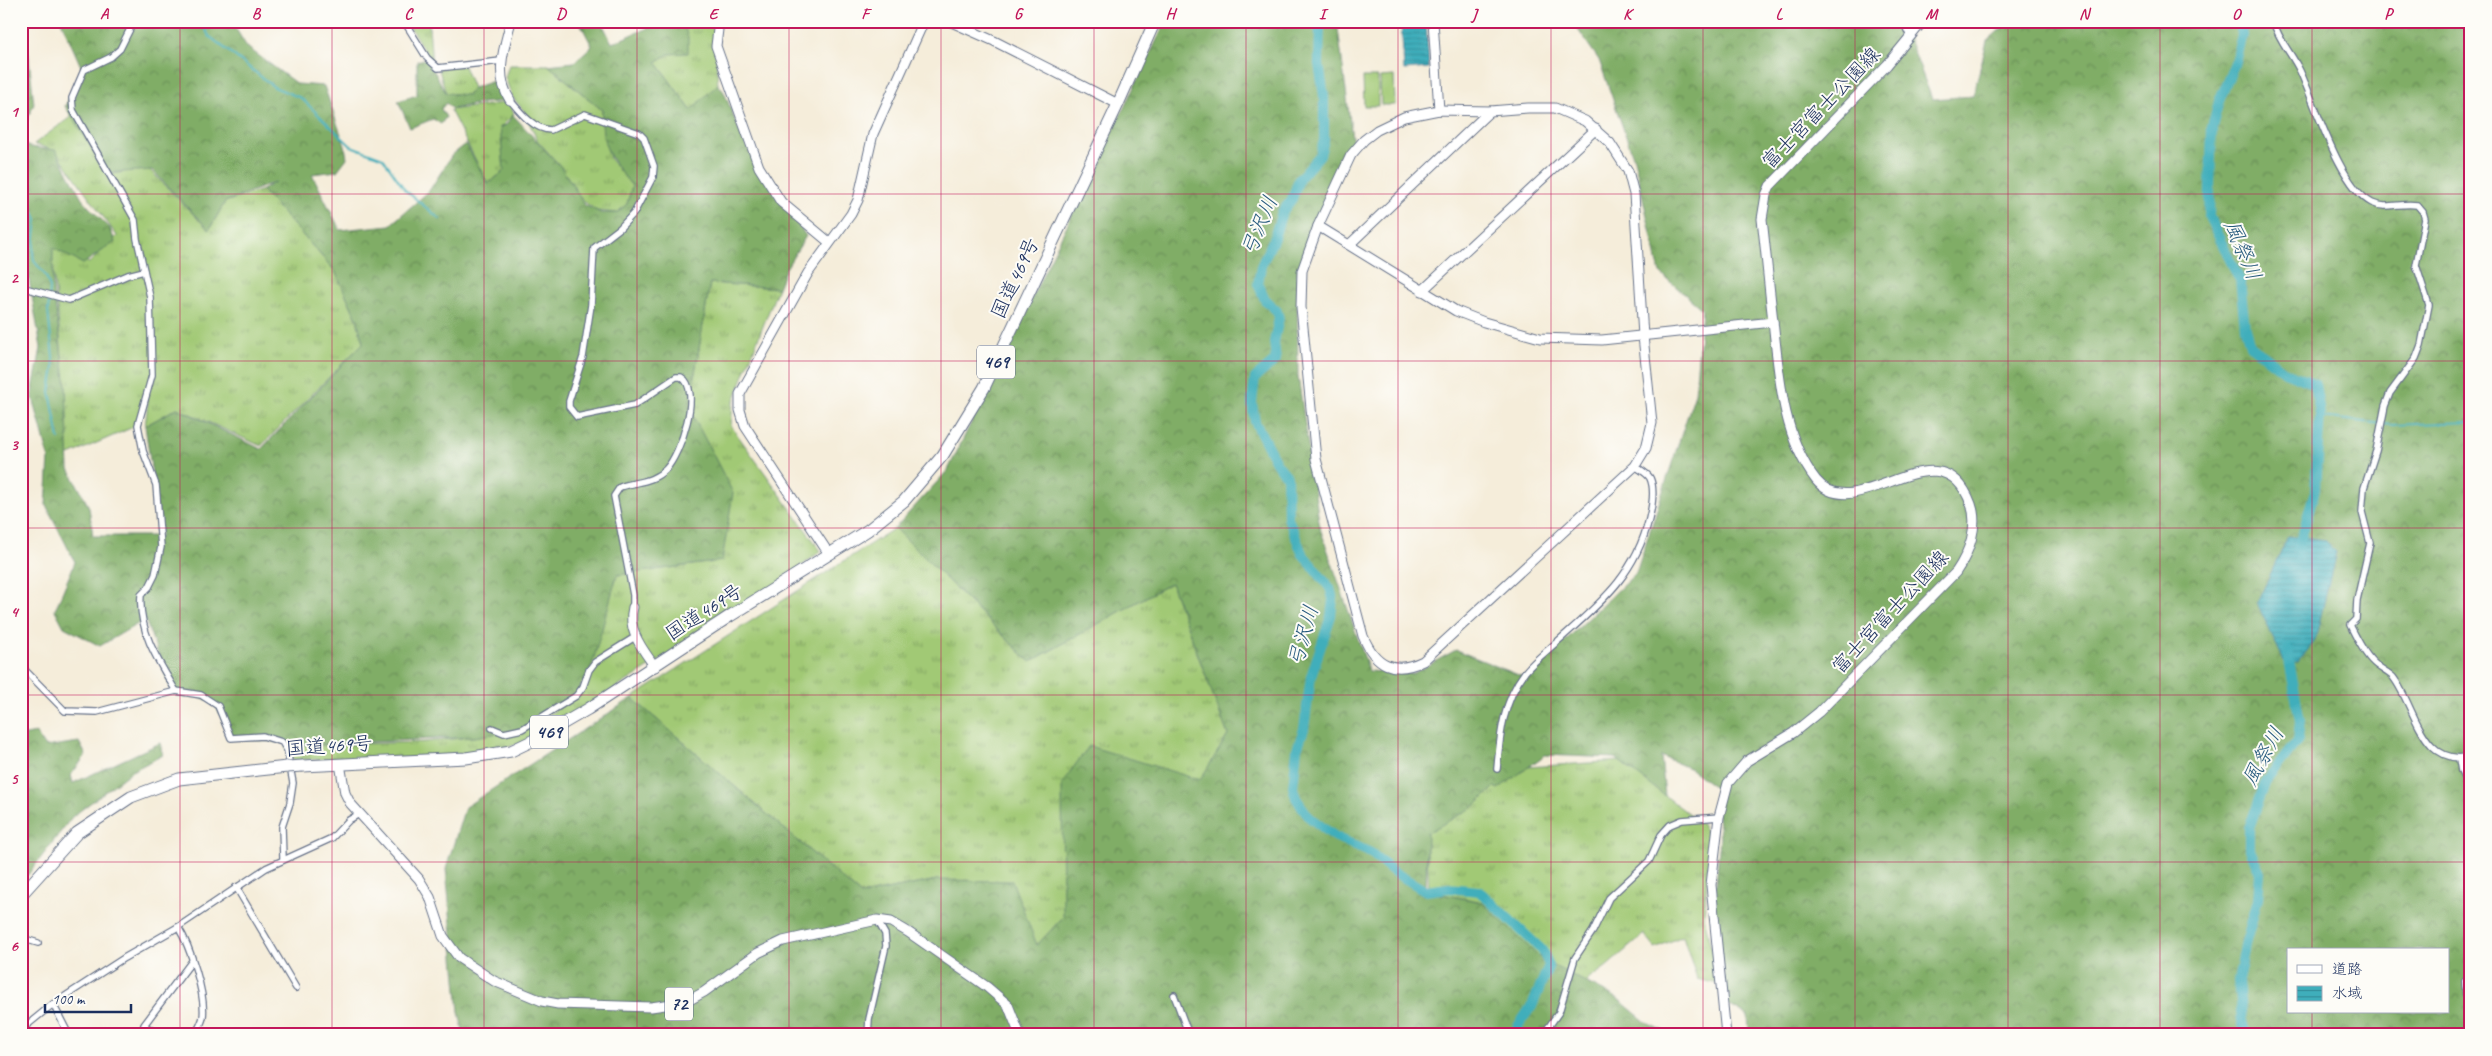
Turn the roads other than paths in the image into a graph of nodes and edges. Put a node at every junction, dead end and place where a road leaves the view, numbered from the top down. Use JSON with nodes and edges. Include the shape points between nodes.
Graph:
{"nodes":[{"id":1,"x":134,"y":21,"type":"edge"},
{"id":2,"x":404,"y":21,"type":"edge"},
{"id":3,"x":511,"y":21,"type":"edge"},
{"id":4,"x":719,"y":21,"type":"edge"},
{"id":5,"x":924,"y":21,"type":"edge"},
{"id":6,"x":950,"y":21,"type":"edge"},
{"id":7,"x":1155,"y":21,"type":"edge"},
{"id":8,"x":1433,"y":21,"type":"edge"},
{"id":9,"x":1903,"y":21,"type":"edge"},
{"id":10,"x":1923,"y":21,"type":"edge"},
{"id":11,"x":2273,"y":21,"type":"edge"},
{"id":12,"x":1911,"y":38,"type":"junction"},
{"id":13,"x":501,"y":61,"type":"junction"},
{"id":14,"x":510,"y":100,"type":"joint"},
{"id":15,"x":1118,"y":104,"type":"junction"},
{"id":16,"x":1438,"y":110,"type":"junction"},
{"id":17,"x":1490,"y":111,"type":"junction"},
{"id":18,"x":1596,"y":129,"type":"junction"},
{"id":19,"x":1318,"y":226,"type":"junction"},
{"id":20,"x":829,"y":242,"type":"junction"},
{"id":21,"x":1350,"y":244,"type":"junction"},
{"id":22,"x":144,"y":271,"type":"junction"},
{"id":23,"x":21,"y":287,"type":"edge"},
{"id":24,"x":1422,"y":291,"type":"junction"},
{"id":25,"x":1773,"y":322,"type":"junction"},
{"id":26,"x":1643,"y":336,"type":"junction"},
{"id":27,"x":1635,"y":466,"type":"junction"},
{"id":28,"x":829,"y":554,"type":"junction"},
{"id":29,"x":633,"y":608,"type":"joint"},
{"id":30,"x":636,"y":637,"type":"junction"},
{"id":31,"x":21,"y":666,"type":"edge"},
{"id":32,"x":655,"y":667,"type":"junction"},
{"id":33,"x":176,"y":691,"type":"junction"},
{"id":34,"x":492,"y":728,"type":"dead end"},
{"id":35,"x":2471,"y":756,"type":"edge"},
{"id":36,"x":2459,"y":759,"type":"junction"},
{"id":37,"x":340,"y":764,"type":"junction"},
{"id":38,"x":1497,"y":769,"type":"dead end"},
{"id":39,"x":2471,"y":793,"type":"edge"},
{"id":40,"x":359,"y":814,"type":"junction"},
{"id":41,"x":1719,"y":817,"type":"junction"},
{"id":42,"x":283,"y":858,"type":"junction"},
{"id":43,"x":236,"y":887,"type":"junction"},
{"id":44,"x":21,"y":895,"type":"edge"},
{"id":45,"x":877,"y":920,"type":"junction"},
{"id":46,"x":178,"y":927,"type":"junction"},
{"id":47,"x":21,"y":943,"type":"edge"},
{"id":48,"x":38,"y":943,"type":"dead end"},
{"id":49,"x":192,"y":961,"type":"junction"},
{"id":50,"x":21,"y":970,"type":"edge"},
{"id":51,"x":21,"y":978,"type":"edge"},
{"id":52,"x":2471,"y":978,"type":"edge"},
{"id":53,"x":296,"y":988,"type":"dead end"},
{"id":54,"x":1174,"y":995,"type":"dead end"},
{"id":55,"x":53,"y":1004,"type":"junction"},
{"id":56,"x":21,"y":1030,"type":"edge"},
{"id":57,"x":69,"y":1035,"type":"edge"},
{"id":58,"x":170,"y":1035,"type":"edge"},
{"id":59,"x":195,"y":1035,"type":"edge"},
{"id":60,"x":868,"y":1035,"type":"edge"},
{"id":61,"x":1020,"y":1035,"type":"edge"},
{"id":62,"x":1190,"y":1035,"type":"edge"},
{"id":63,"x":1543,"y":1035,"type":"edge"},
{"id":64,"x":1726,"y":1035,"type":"edge"},
{"id":65,"x":2468,"y":1035,"type":"edge"}],
"edges":[{"from":1,"to":22,"type":"street","via":[[120,49],[84,70],[72,98],[73,110],[135,220]]},
{"from":2,"to":13,"type":"street","via":[[427,58],[438,68]]},
{"from":3,"to":13,"type":"street"},
{"from":4,"to":20,"type":"street","via":[[716,46],[759,167],[781,202]]},
{"from":5,"to":20,"type":"street","via":[[873,134],[858,200]]},
{"from":6,"to":15,"type":"street"},
{"from":7,"to":15,"type":"highway","name":"国道469号","number":"469"},
{"from":8,"to":16,"type":"street"},
{"from":9,"to":12,"type":"street"},
{"from":10,"to":12,"type":"street","name":"富士宮富士公園線"},
{"from":11,"to":36,"type":"street","via":[[2282,44],[2304,79],[2332,150],[2359,193],[2376,204],[2417,205],[2425,219],[2416,265],[2430,305],[2416,358],[2390,393],[2385,406],[2362,501],[2370,543],[2357,600],[2356,620],[2350,625],[2371,661],[2392,676],[2408,701],[2426,741],[2444,754]]},
{"from":12,"to":25,"type":"street","name":"富士宮富士公園線","via":[[1766,194],[1762,219]]},
{"from":13,"to":14,"type":"street","via":[[502,78]]},
{"from":14,"to":29,"type":"street","via":[[544,130],[585,114],[635,130],[644,138],[654,166],[653,177],[634,213],[594,248],[591,306],[583,358],[568,400],[577,417],[635,404],[676,378],[681,377],[688,383],[687,425],[673,461],[654,479],[620,486],[614,496]]},
{"from":15,"to":28,"type":"highway","name":"国道469号","number":"469","via":[[984,388],[943,455],[904,501],[868,530]]},
{"from":16,"to":17,"type":"street"},
{"from":16,"to":19,"type":"street","via":[[1404,117],[1364,140],[1351,155]]},
{"from":17,"to":18,"type":"street","via":[[1555,108]]},
{"from":17,"to":21,"type":"street"},
{"from":18,"to":24,"type":"street"},
{"from":18,"to":26,"type":"street","via":[[1621,158],[1634,194]]},
{"from":19,"to":21,"type":"street"},
{"from":19,"to":27,"type":"street","via":[[1300,285],[1316,459],[1363,636],[1377,659],[1390,666],[1409,668],[1423,661]]},
{"from":20,"to":28,"type":"street","via":[[740,394],[745,426]]},
{"from":21,"to":24,"type":"street"},
{"from":22,"to":23,"type":"street","via":[[69,300]]},
{"from":22,"to":33,"type":"street","via":[[150,297],[152,376],[138,425],[142,451],[156,485],[161,547],[154,575],[141,595],[140,614]]},
{"from":24,"to":26,"type":"street","via":[[1456,311],[1540,338],[1602,340]]},
{"from":25,"to":26,"type":"street"},
{"from":25,"to":41,"type":"street","name":"富士宮富士公園線","via":[[1786,413],[1796,445],[1816,480],[1837,494],[1852,494],[1926,470],[1937,471],[1955,479],[1968,495],[1973,523],[1968,551],[1945,585],[1819,712],[1737,770],[1726,788]]},
{"from":26,"to":27,"type":"street","via":[[1652,423],[1646,448]]},
{"from":27,"to":38,"type":"street","via":[[1649,477],[1652,489],[1644,537],[1632,562],[1606,598],[1525,672],[1510,698],[1504,717]]},
{"from":28,"to":32,"type":"highway","name":"国道469号","number":"469"},
{"from":29,"to":30,"type":"street","via":[[630,618]]},
{"from":30,"to":32,"type":"street"},
{"from":30,"to":34,"type":"street","via":[[595,662],[576,696],[522,729],[504,733]]},
{"from":31,"to":33,"type":"street","via":[[65,711],[97,712]]},
{"from":32,"to":37,"type":"highway","name":"国道469号","number":"469","via":[[576,716],[511,751],[466,758]]},
{"from":33,"to":42,"type":"street","via":[[201,695],[218,706],[231,738],[263,736],[282,742],[287,750],[293,783],[282,827]]},
{"from":35,"to":36,"type":"street"},
{"from":36,"to":39,"type":"street"},
{"from":37,"to":40,"type":"street","number":"72","via":[[345,792]]},
{"from":37,"to":44,"type":"highway","name":"国道469号","number":"469","bridge":true,"via":[[179,779],[131,797],[77,833]]},
{"from":40,"to":42,"type":"street","via":[[320,845]]},
{"from":40,"to":45,"type":"street","number":"72","via":[[420,879],[430,897],[443,936],[460,958],[494,981],[542,1001],[651,1007],[686,1002],[758,953],[783,941]]},
{"from":41,"to":63,"type":"street","via":[[1682,820],[1670,825],[1661,835],[1649,861],[1609,898],[1575,958],[1559,1012]]},
{"from":41,"to":64,"type":"street","name":"富士宮富士公園線","via":[[1711,872],[1711,905]]},
{"from":42,"to":43,"type":"street"},
{"from":43,"to":46,"type":"street"},
{"from":43,"to":53,"type":"street"},
{"from":45,"to":60,"type":"street","via":[[885,934],[886,956],[872,1003]]},
{"from":45,"to":61,"type":"street","via":[[891,922],[908,932],[987,987],[1008,1006]]},
{"from":46,"to":49,"type":"street"},
{"from":46,"to":55,"type":"street"},
{"from":47,"to":48,"type":"street","via":[[28,940]]},
{"from":49,"to":58,"type":"street","via":[[144,1025],[157,1034]]},
{"from":49,"to":59,"type":"street","via":[[202,996],[203,1013]]},
{"from":50,"to":51,"type":"street"},
{"from":52,"to":65,"type":"street","via":[[2464,981]]},
{"from":54,"to":62,"type":"street"},
{"from":55,"to":56,"type":"street"},
{"from":55,"to":57,"type":"street"}]}
